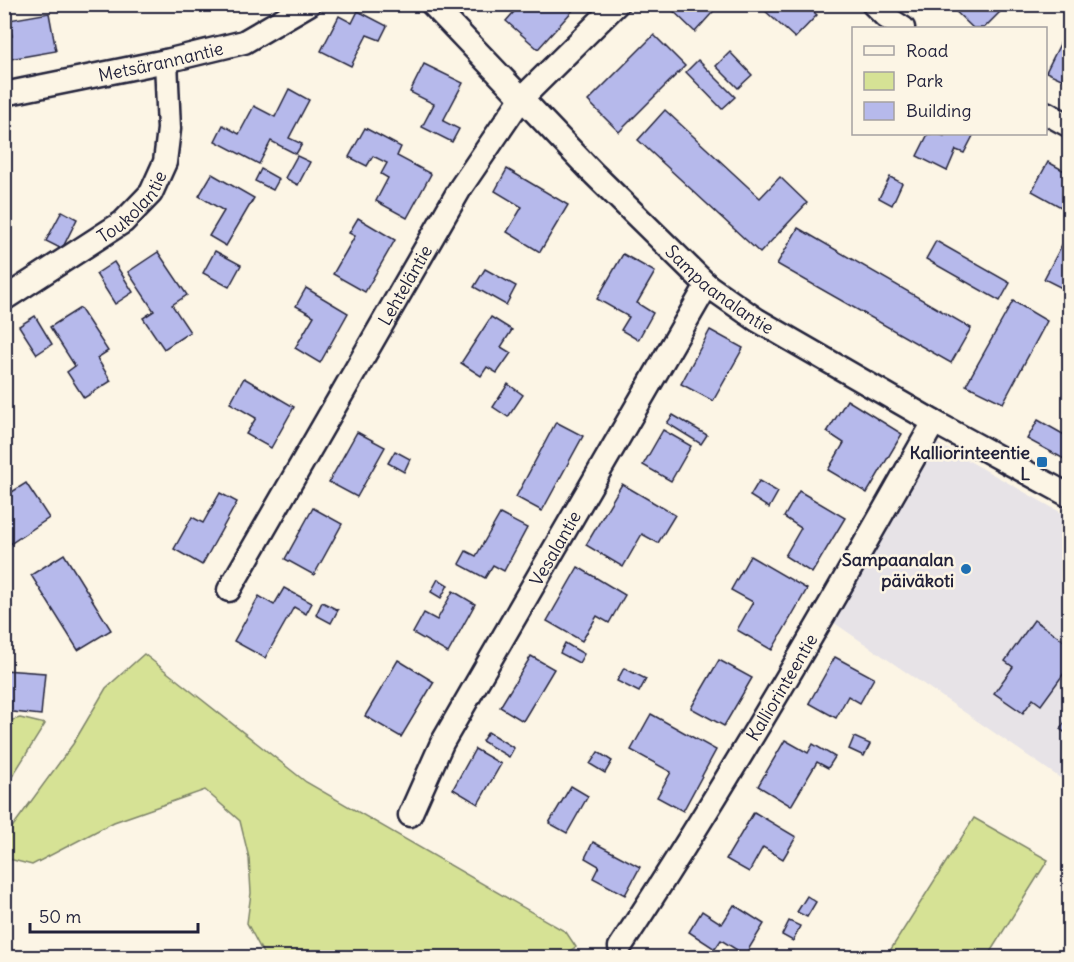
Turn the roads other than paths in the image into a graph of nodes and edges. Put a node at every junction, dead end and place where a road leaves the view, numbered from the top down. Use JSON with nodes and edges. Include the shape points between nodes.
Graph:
{"nodes":[{"id":1,"x":309,"y":4,"type":"edge"},
{"id":2,"x":432,"y":4,"type":"edge"},
{"id":3,"x":617,"y":4,"type":"edge"},
{"id":4,"x":873,"y":4,"type":"edge"},
{"id":5,"x":901,"y":27,"type":"edge"},
{"id":6,"x":166,"y":61,"type":"junction"},
{"id":7,"x":4,"y":94,"type":"edge"},
{"id":8,"x":521,"y":99,"type":"junction"},
{"id":9,"x":1047,"y":113,"type":"edge"},
{"id":10,"x":1070,"y":126,"type":"edge"},
{"id":11,"x":707,"y":285,"type":"junction"},
{"id":12,"x":4,"y":299,"type":"edge"},
{"id":13,"x":934,"y":422,"type":"junction"},
{"id":14,"x":1070,"y":496,"type":"edge"},
{"id":15,"x":229,"y":590,"type":"dead end"},
{"id":16,"x":410,"y":815,"type":"dead end"},
{"id":17,"x":620,"y":947,"type":"dead end"}],
"edges":[{"from":1,"to":6,"type":"street","name":"Metsärannantie","via":[[244,42]]},
{"from":2,"to":8,"type":"street","name":"Sampaanalantie"},
{"from":3,"to":8,"type":"street","name":"Lehteläntie"},
{"from":4,"to":5,"type":"street"},
{"from":6,"to":7,"type":"street","name":"Metsärannantie"},
{"from":6,"to":12,"type":"street","name":"Toukolantie","via":[[170,129],[165,162],[151,193],[123,222]]},
{"from":8,"to":11,"type":"street","name":"Sampaanalantie"},
{"from":8,"to":15,"type":"street","name":"Lehteläntie","via":[[461,187]]},
{"from":9,"to":10,"type":"street"},
{"from":11,"to":13,"type":"street","name":"Sampaanalantie","via":[[757,320]]},
{"from":11,"to":16,"type":"street","name":"Vesalantie","via":[[442,743]]},
{"from":13,"to":14,"type":"street","name":"Sampaanalantie"},
{"from":13,"to":17,"type":"street","name":"Kalliorinteentie","via":[[685,847]]}]}
